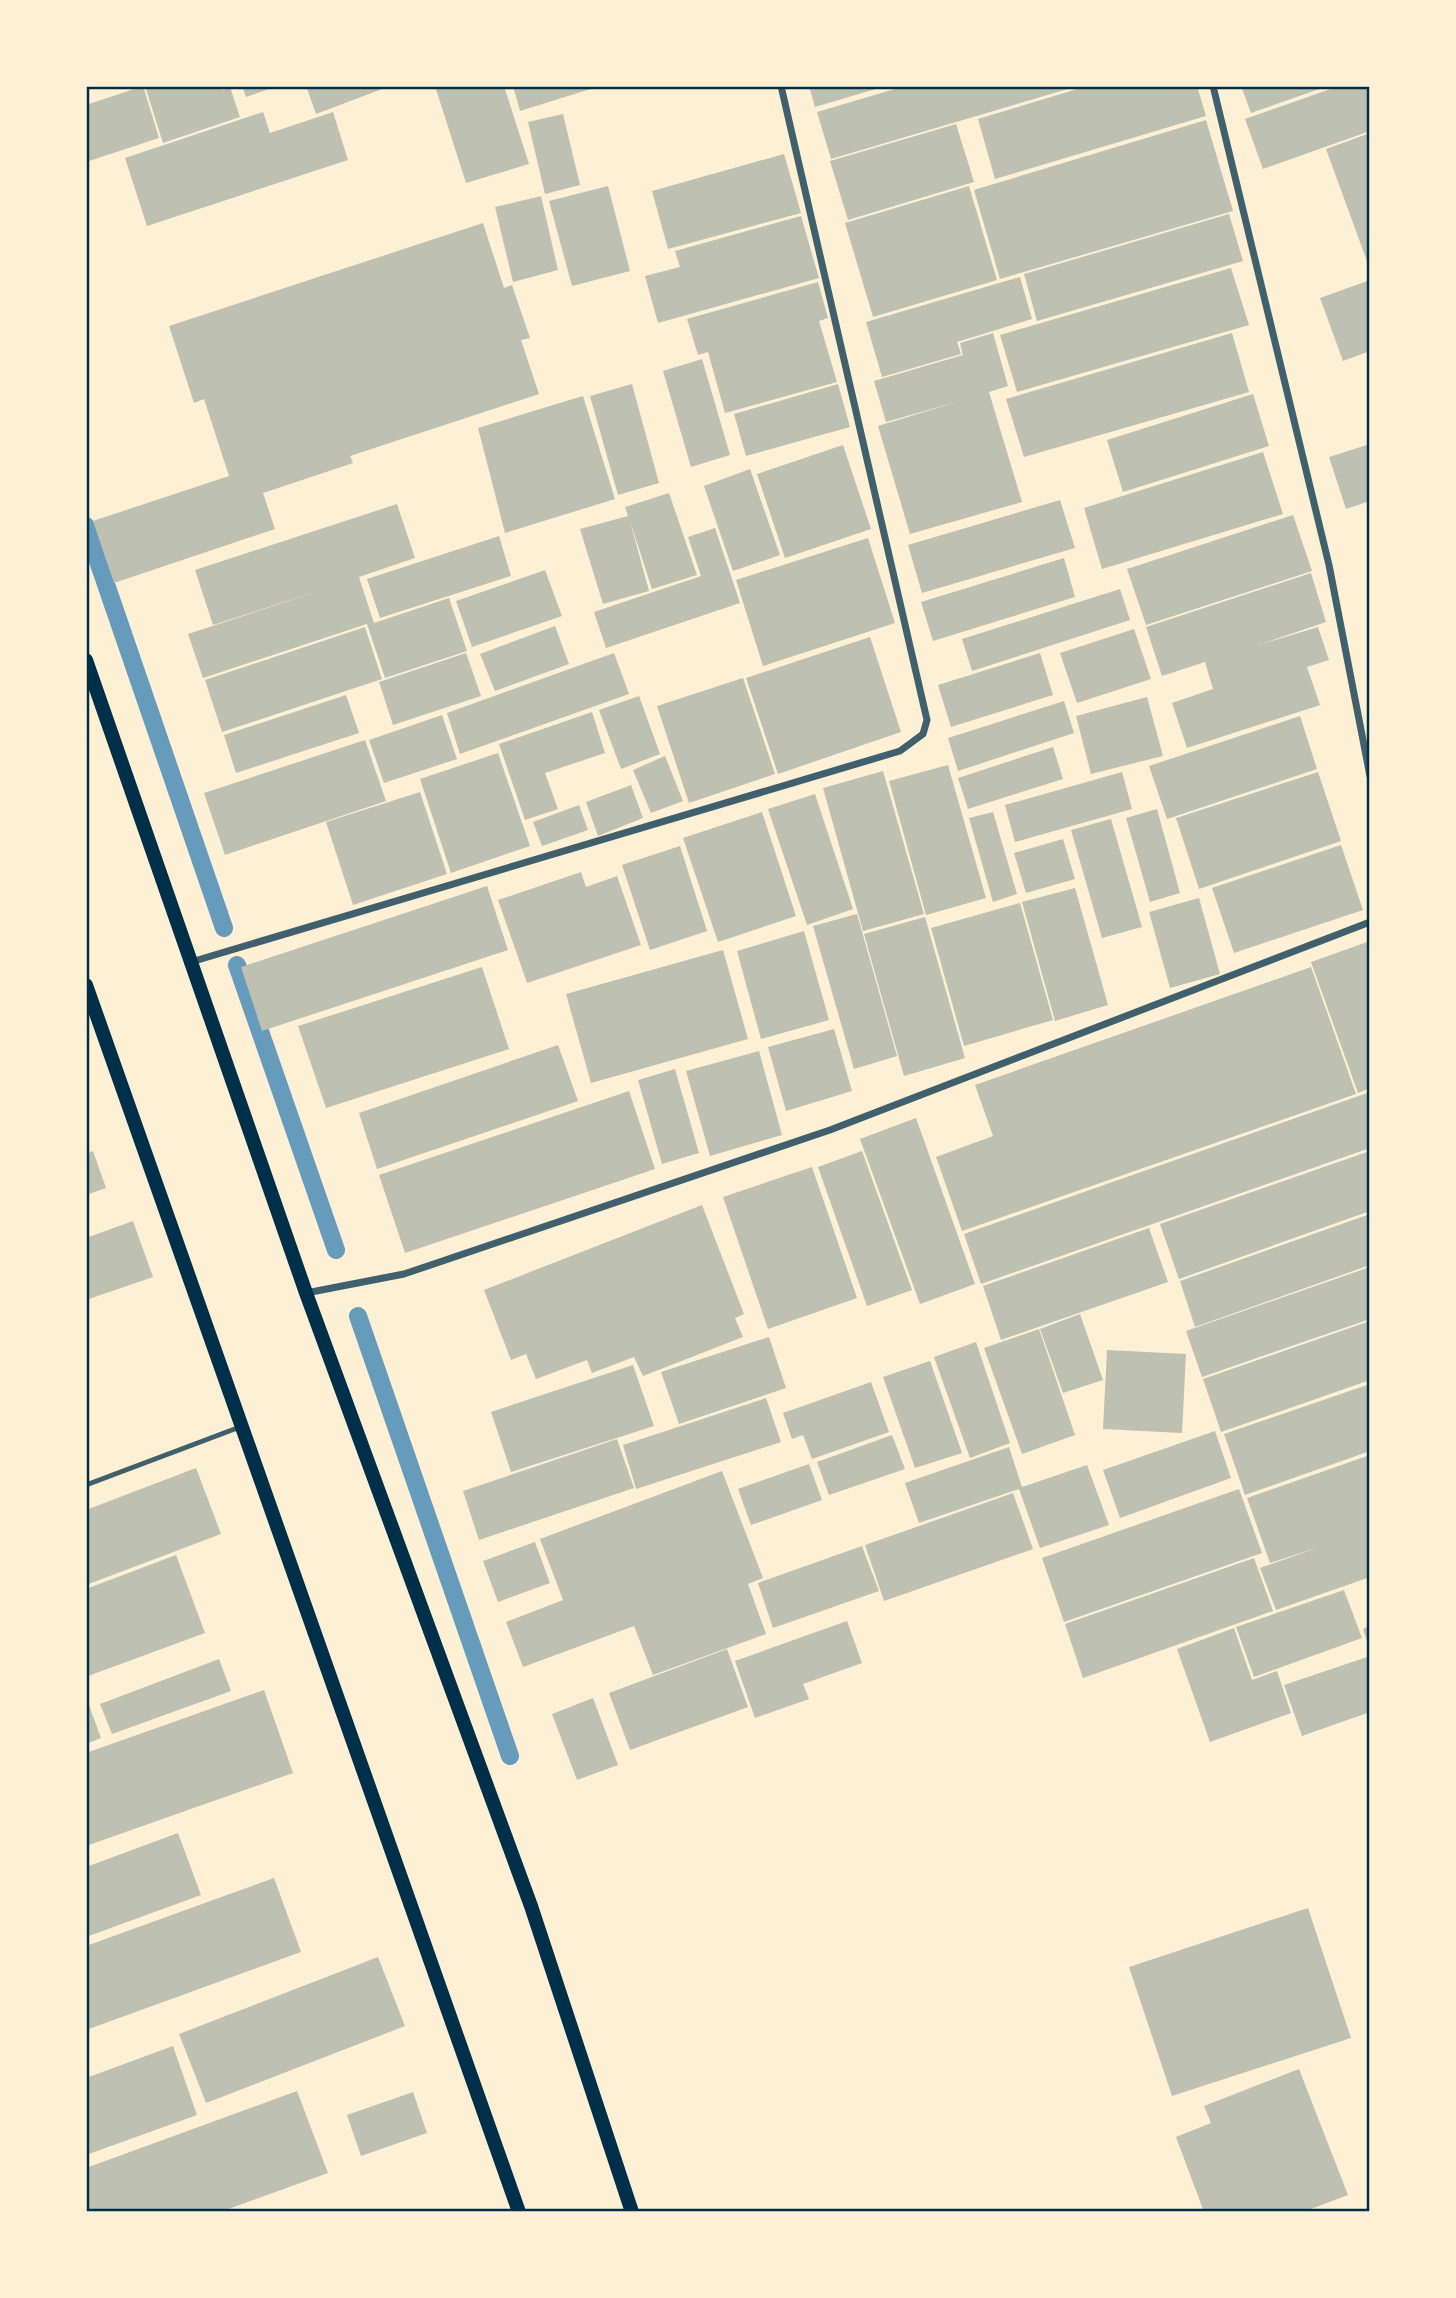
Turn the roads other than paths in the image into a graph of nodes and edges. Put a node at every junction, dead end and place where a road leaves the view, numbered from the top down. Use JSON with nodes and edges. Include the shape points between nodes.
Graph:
{"nodes":[{"id":1,"x":780,"y":86,"type":"edge"},
{"id":2,"x":1213,"y":86,"type":"edge"},
{"id":3,"x":86,"y":660,"type":"edge"},
{"id":4,"x":1370,"y":776,"type":"edge"},
{"id":5,"x":1370,"y":922,"type":"edge"},
{"id":6,"x":190,"y":962,"type":"junction"},
{"id":7,"x":86,"y":985,"type":"edge"},
{"id":8,"x":306,"y":1293,"type":"junction"},
{"id":9,"x":240,"y":1427,"type":"junction"},
{"id":10,"x":86,"y":1485,"type":"edge"},
{"id":11,"x":520,"y":2212,"type":"edge"},
{"id":12,"x":632,"y":2212,"type":"edge"}],
"edges":[{"from":1,"to":6,"type":"street","via":[[927,720],[923,734],[900,751]]},
{"from":2,"to":4,"type":"street","via":[[1329,565]]},
{"from":3,"to":6,"type":"main road"},
{"from":5,"to":8,"type":"street","via":[[830,1130],[404,1273]]},
{"from":6,"to":8,"type":"main road"},
{"from":7,"to":9,"type":"main road"},
{"from":8,"to":12,"type":"main road","via":[[531,1906]]},
{"from":9,"to":10,"type":"lane"},
{"from":9,"to":11,"type":"main road"}]}
